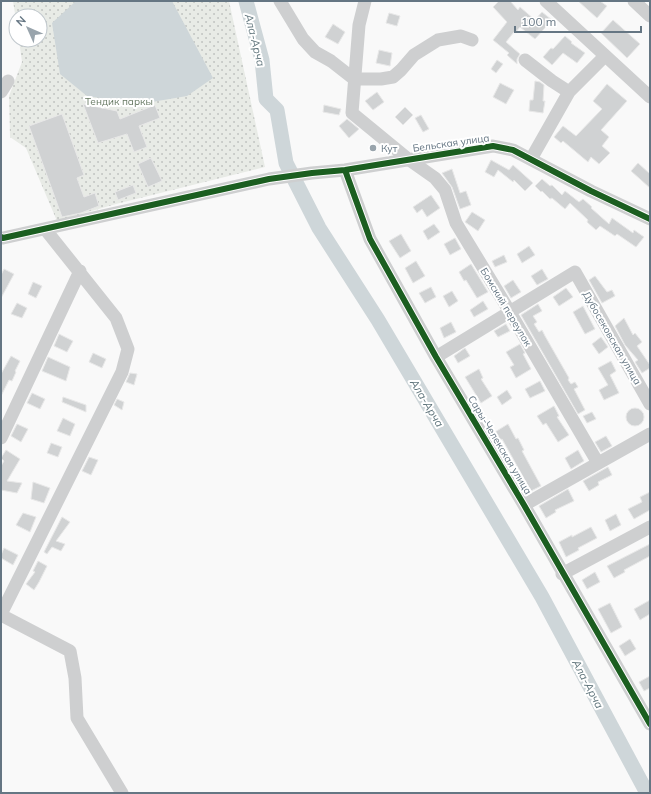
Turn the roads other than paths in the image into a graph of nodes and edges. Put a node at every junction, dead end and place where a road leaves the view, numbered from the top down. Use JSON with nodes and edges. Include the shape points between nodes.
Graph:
{"nodes":[{"id":1,"x":280,"y":1,"type":"edge"},
{"id":2,"x":365,"y":1,"type":"edge"},
{"id":3,"x":546,"y":1,"type":"edge"},
{"id":4,"x":634,"y":1,"type":"edge"},
{"id":5,"x":650,"y":16,"type":"edge"},
{"id":6,"x":472,"y":40,"type":"dead end"},
{"id":7,"x":605,"y":56,"type":"junction"},
{"id":8,"x":525,"y":60,"type":"dead end"},
{"id":9,"x":354,"y":79,"type":"junction"},
{"id":10,"x":569,"y":92,"type":"junction"},
{"id":11,"x":650,"y":97,"type":"edge"},
{"id":12,"x":408,"y":159,"type":"junction"},
{"id":13,"x":530,"y":159,"type":"junction"},
{"id":14,"x":345,"y":170,"type":"junction"},
{"id":15,"x":650,"y":219,"type":"edge"},
{"id":16,"x":45,"y":229,"type":"junction"},
{"id":17,"x":2,"y":239,"type":"edge"},
{"id":18,"x":80,"y":271,"type":"junction"},
{"id":19,"x":510,"y":312,"type":"junction"},
{"id":20,"x":436,"y":357,"type":"junction"},
{"id":21,"x":650,"y":404,"type":"edge"},
{"id":22,"x":650,"y":434,"type":"edge"},
{"id":23,"x":1,"y":438,"type":"edge"},
{"id":24,"x":598,"y":463,"type":"junction"},
{"id":25,"x":524,"y":505,"type":"junction"},
{"id":26,"x":650,"y":527,"type":"edge"},
{"id":27,"x":562,"y":574,"type":"junction"},
{"id":28,"x":1,"y":614,"type":"edge"},
{"id":29,"x":650,"y":724,"type":"edge"},
{"id":30,"x":122,"y":793,"type":"edge"}],
"edges":[{"from":1,"to":9,"type":"street","via":[[302,39],[315,52],[332,61]]},
{"from":2,"to":9,"type":"street","via":[[359,25]]},
{"from":3,"to":7,"type":"street"},
{"from":4,"to":5,"type":"street"},
{"from":6,"to":9,"type":"street","via":[[461,36],[438,40],[414,55],[393,77]]},
{"from":7,"to":10,"type":"street"},
{"from":7,"to":11,"type":"street"},
{"from":8,"to":10,"type":"street"},
{"from":9,"to":12,"type":"street","name":"Бомский переулок","via":[[352,113]]},
{"from":10,"to":13,"type":"street"},
{"from":12,"to":13,"type":"street","name":"Бельская улица","via":[[492,146],[513,150]]},
{"from":12,"to":14,"type":"street","name":"Бельская улица"},
{"from":12,"to":19,"type":"street","name":"Бомский переулок","via":[[435,178],[445,190],[456,223]]},
{"from":13,"to":15,"type":"street","name":"Бельская улица"},
{"from":14,"to":16,"type":"street","name":"Бельская улица","via":[[269,179]]},
{"from":14,"to":20,"type":"street","name":"Сары-Челекская улица","via":[[370,239]]},
{"from":16,"to":17,"type":"street","name":"Бельская улица"},
{"from":16,"to":18,"type":"street"},
{"from":18,"to":23,"type":"street"},
{"from":18,"to":28,"type":"street","via":[[116,318],[128,349],[122,372]]},
{"from":19,"to":20,"type":"street"},
{"from":19,"to":21,"type":"street","name":"Дубосековская улица","via":[[575,272]]},
{"from":19,"to":24,"type":"street","name":"Бомский переулок"},
{"from":20,"to":25,"type":"street","name":"Сары-Челекская улица"},
{"from":22,"to":24,"type":"street"},
{"from":24,"to":25,"type":"street"},
{"from":25,"to":27,"type":"street","name":"Сары-Челекская улица"},
{"from":26,"to":27,"type":"street"},
{"from":27,"to":29,"type":"street","name":"Сары-Челекская улица"},
{"from":28,"to":30,"type":"street","via":[[70,652],[75,678],[77,718]]}]}
